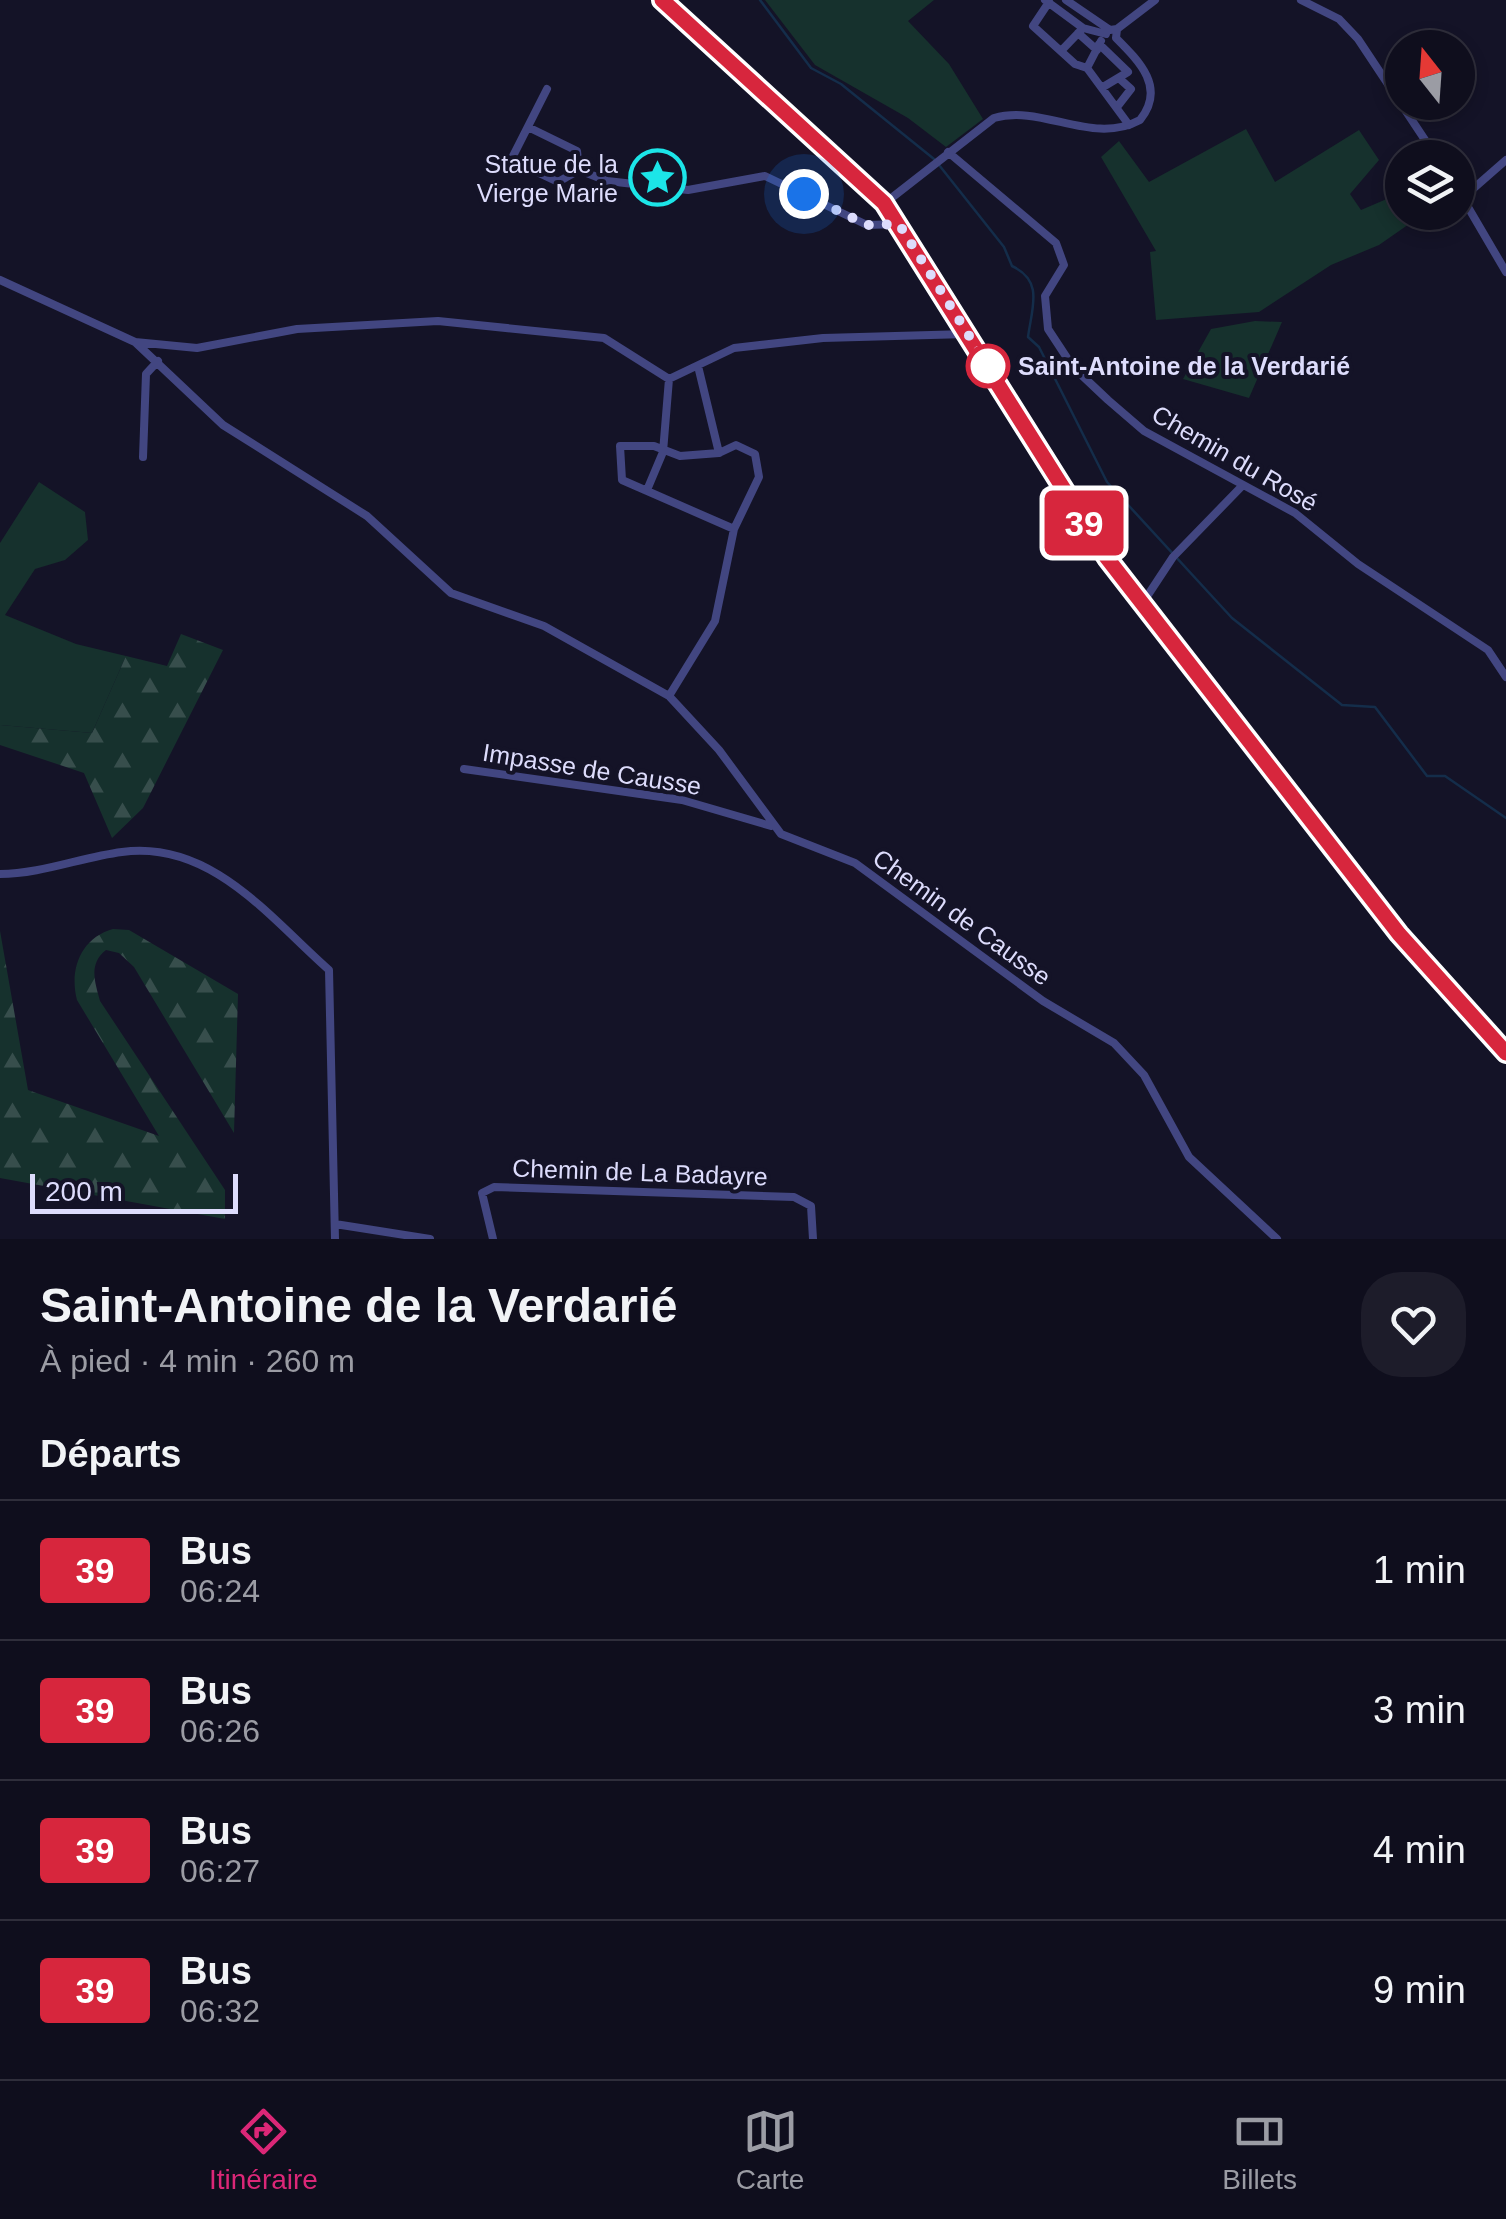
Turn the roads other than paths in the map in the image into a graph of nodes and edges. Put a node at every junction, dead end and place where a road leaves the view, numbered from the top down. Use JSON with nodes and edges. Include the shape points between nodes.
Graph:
{"nodes":[{"id":1,"x":662,"y":0,"type":"edge"},
{"id":2,"x":1066,"y":0,"type":"edge"},
{"id":3,"x":1155,"y":0,"type":"edge"},
{"id":4,"x":1301,"y":0,"type":"edge"},
{"id":5,"x":1047,"y":1,"type":"edge"},
{"id":6,"x":1080,"y":30,"type":"junction"},
{"id":7,"x":1111,"y":31,"type":"junction"},
{"id":8,"x":1098,"y":47,"type":"junction"},
{"id":9,"x":1061,"y":51,"type":"junction"},
{"id":10,"x":1087,"y":68,"type":"junction"},
{"id":11,"x":1121,"y":80,"type":"junction"},
{"id":12,"x":1103,"y":87,"type":"junction"},
{"id":13,"x":547,"y":88,"type":"dead end"},
{"id":14,"x":1117,"y":107,"type":"junction"},
{"id":15,"x":1129,"y":126,"type":"junction"},
{"id":16,"x":530,"y":128,"type":"junction"},
{"id":17,"x":1425,"y":140,"type":"edge"},
{"id":18,"x":948,"y":152,"type":"junction"},
{"id":19,"x":1506,"y":160,"type":"edge"},
{"id":20,"x":579,"y":170,"type":"junction"},
{"id":21,"x":1475,"y":187,"type":"edge"},
{"id":22,"x":884,"y":203,"type":"junction"},
{"id":23,"x":1475,"y":220,"type":"edge"},
{"id":24,"x":899,"y":224,"type":"junction"},
{"id":25,"x":1506,"y":272,"type":"edge"},
{"id":26,"x":0,"y":280,"type":"edge"},
{"id":27,"x":968,"y":334,"type":"junction"},
{"id":28,"x":135,"y":342,"type":"junction"},
{"id":29,"x":158,"y":361,"type":"junction"},
{"id":30,"x":698,"y":366,"type":"junction"},
{"id":31,"x":670,"y":379,"type":"junction"},
{"id":32,"x":663,"y":452,"type":"junction"},
{"id":33,"x":718,"y":453,"type":"junction"},
{"id":34,"x":143,"y":457,"type":"dead end"},
{"id":35,"x":1243,"y":484,"type":"junction"},
{"id":36,"x":647,"y":490,"type":"junction"},
{"id":37,"x":734,"y":529,"type":"junction"},
{"id":38,"x":1142,"y":604,"type":"junction"},
{"id":39,"x":1506,"y":677,"type":"edge"},
{"id":40,"x":669,"y":696,"type":"junction"},
{"id":41,"x":464,"y":769,"type":"dead end"},
{"id":42,"x":771,"y":826,"type":"junction"},
{"id":43,"x":0,"y":874,"type":"edge"},
{"id":44,"x":1506,"y":1053,"type":"edge"},
{"id":45,"x":335,"y":1224,"type":"junction"},
{"id":46,"x":335,"y":1239,"type":"edge"},
{"id":47,"x":430,"y":1239,"type":"edge"},
{"id":48,"x":493,"y":1239,"type":"edge"},
{"id":49,"x":813,"y":1239,"type":"edge"},
{"id":50,"x":1277,"y":1239,"type":"edge"}],
"edges":[{"from":1,"to":22,"type":"main road"},
{"from":2,"to":7,"type":"street"},
{"from":3,"to":7,"type":"street"},
{"from":4,"to":17,"type":"street","via":[[1339,19],[1358,39]]},
{"from":5,"to":6,"type":"street"},
{"from":5,"to":9,"type":"street","via":[[1034,26]]},
{"from":6,"to":7,"type":"street"},
{"from":6,"to":8,"type":"street"},
{"from":6,"to":9,"type":"street"},
{"from":7,"to":8,"type":"street"},
{"from":7,"to":15,"type":"street","via":[[1139,60],[1153,91],[1148,110]]},
{"from":8,"to":10,"type":"street"},
{"from":8,"to":11,"type":"street","via":[[1128,72]]},
{"from":9,"to":10,"type":"street"},
{"from":10,"to":12,"type":"street"},
{"from":11,"to":12,"type":"street"},
{"from":11,"to":14,"type":"street","via":[[1132,89]]},
{"from":12,"to":14,"type":"street"},
{"from":13,"to":16,"type":"street"},
{"from":14,"to":15,"type":"street"},
{"from":15,"to":18,"type":"street","via":[[1096,129],[1003,116]]},
{"from":16,"to":20,"type":"street","via":[[576,151]]},
{"from":16,"to":20,"type":"street","via":[[511,160],[558,182]]},
{"from":18,"to":22,"type":"street"},
{"from":18,"to":35,"type":"street","name":"Chemin du Rosé","via":[[1056,243],[1064,265],[1045,296],[1045,314],[1051,337],[1073,367],[1144,431]]},
{"from":19,"to":21,"type":"street"},
{"from":20,"to":24,"type":"street","via":[[607,181],[688,190],[765,176],[867,225]]},
{"from":22,"to":24,"type":"main road"},
{"from":23,"to":25,"type":"street"},
{"from":24,"to":27,"type":"main road"},
{"from":26,"to":28,"type":"street"},
{"from":27,"to":30,"type":"street","via":[[734,348]]},
{"from":27,"to":38,"type":"main road","via":[[1078,514]]},
{"from":28,"to":29,"type":"street"},
{"from":28,"to":31,"type":"street","via":[[197,348],[296,329],[438,321],[604,338]]},
{"from":29,"to":34,"type":"street","via":[[146,374]]},
{"from":29,"to":40,"type":"street","via":[[223,425],[366,516],[451,594],[544,626]]},
{"from":30,"to":31,"type":"street"},
{"from":30,"to":33,"type":"street"},
{"from":31,"to":32,"type":"street"},
{"from":32,"to":33,"type":"street"},
{"from":32,"to":36,"type":"street"},
{"from":32,"to":36,"type":"street","via":[[620,446],[622,480]]},
{"from":33,"to":37,"type":"street","via":[[742,446],[759,464]]},
{"from":35,"to":38,"type":"street","via":[[1174,556]]},
{"from":35,"to":39,"type":"street","name":"Chemin du Rosé","via":[[1296,513],[1358,564],[1488,650]]},
{"from":36,"to":37,"type":"street"},
{"from":37,"to":40,"type":"street","via":[[715,621]]},
{"from":38,"to":44,"type":"main road","via":[[1399,934]]},
{"from":40,"to":42,"type":"street","via":[[719,750]]},
{"from":41,"to":42,"type":"street","name":"Impasse de Causse","via":[[682,800]]},
{"from":42,"to":50,"type":"street","name":"Chemin de Causse","via":[[855,863],[1044,1001],[1114,1043],[1144,1075],[1189,1156]]},
{"from":43,"to":45,"type":"street","via":[[119,852],[166,851],[247,892],[329,970]]},
{"from":45,"to":46,"type":"street"},
{"from":45,"to":47,"type":"street"},
{"from":48,"to":49,"type":"street","name":"Chemin de La Badayre","via":[[482,1193],[494,1187],[794,1197],[811,1206]]}]}
